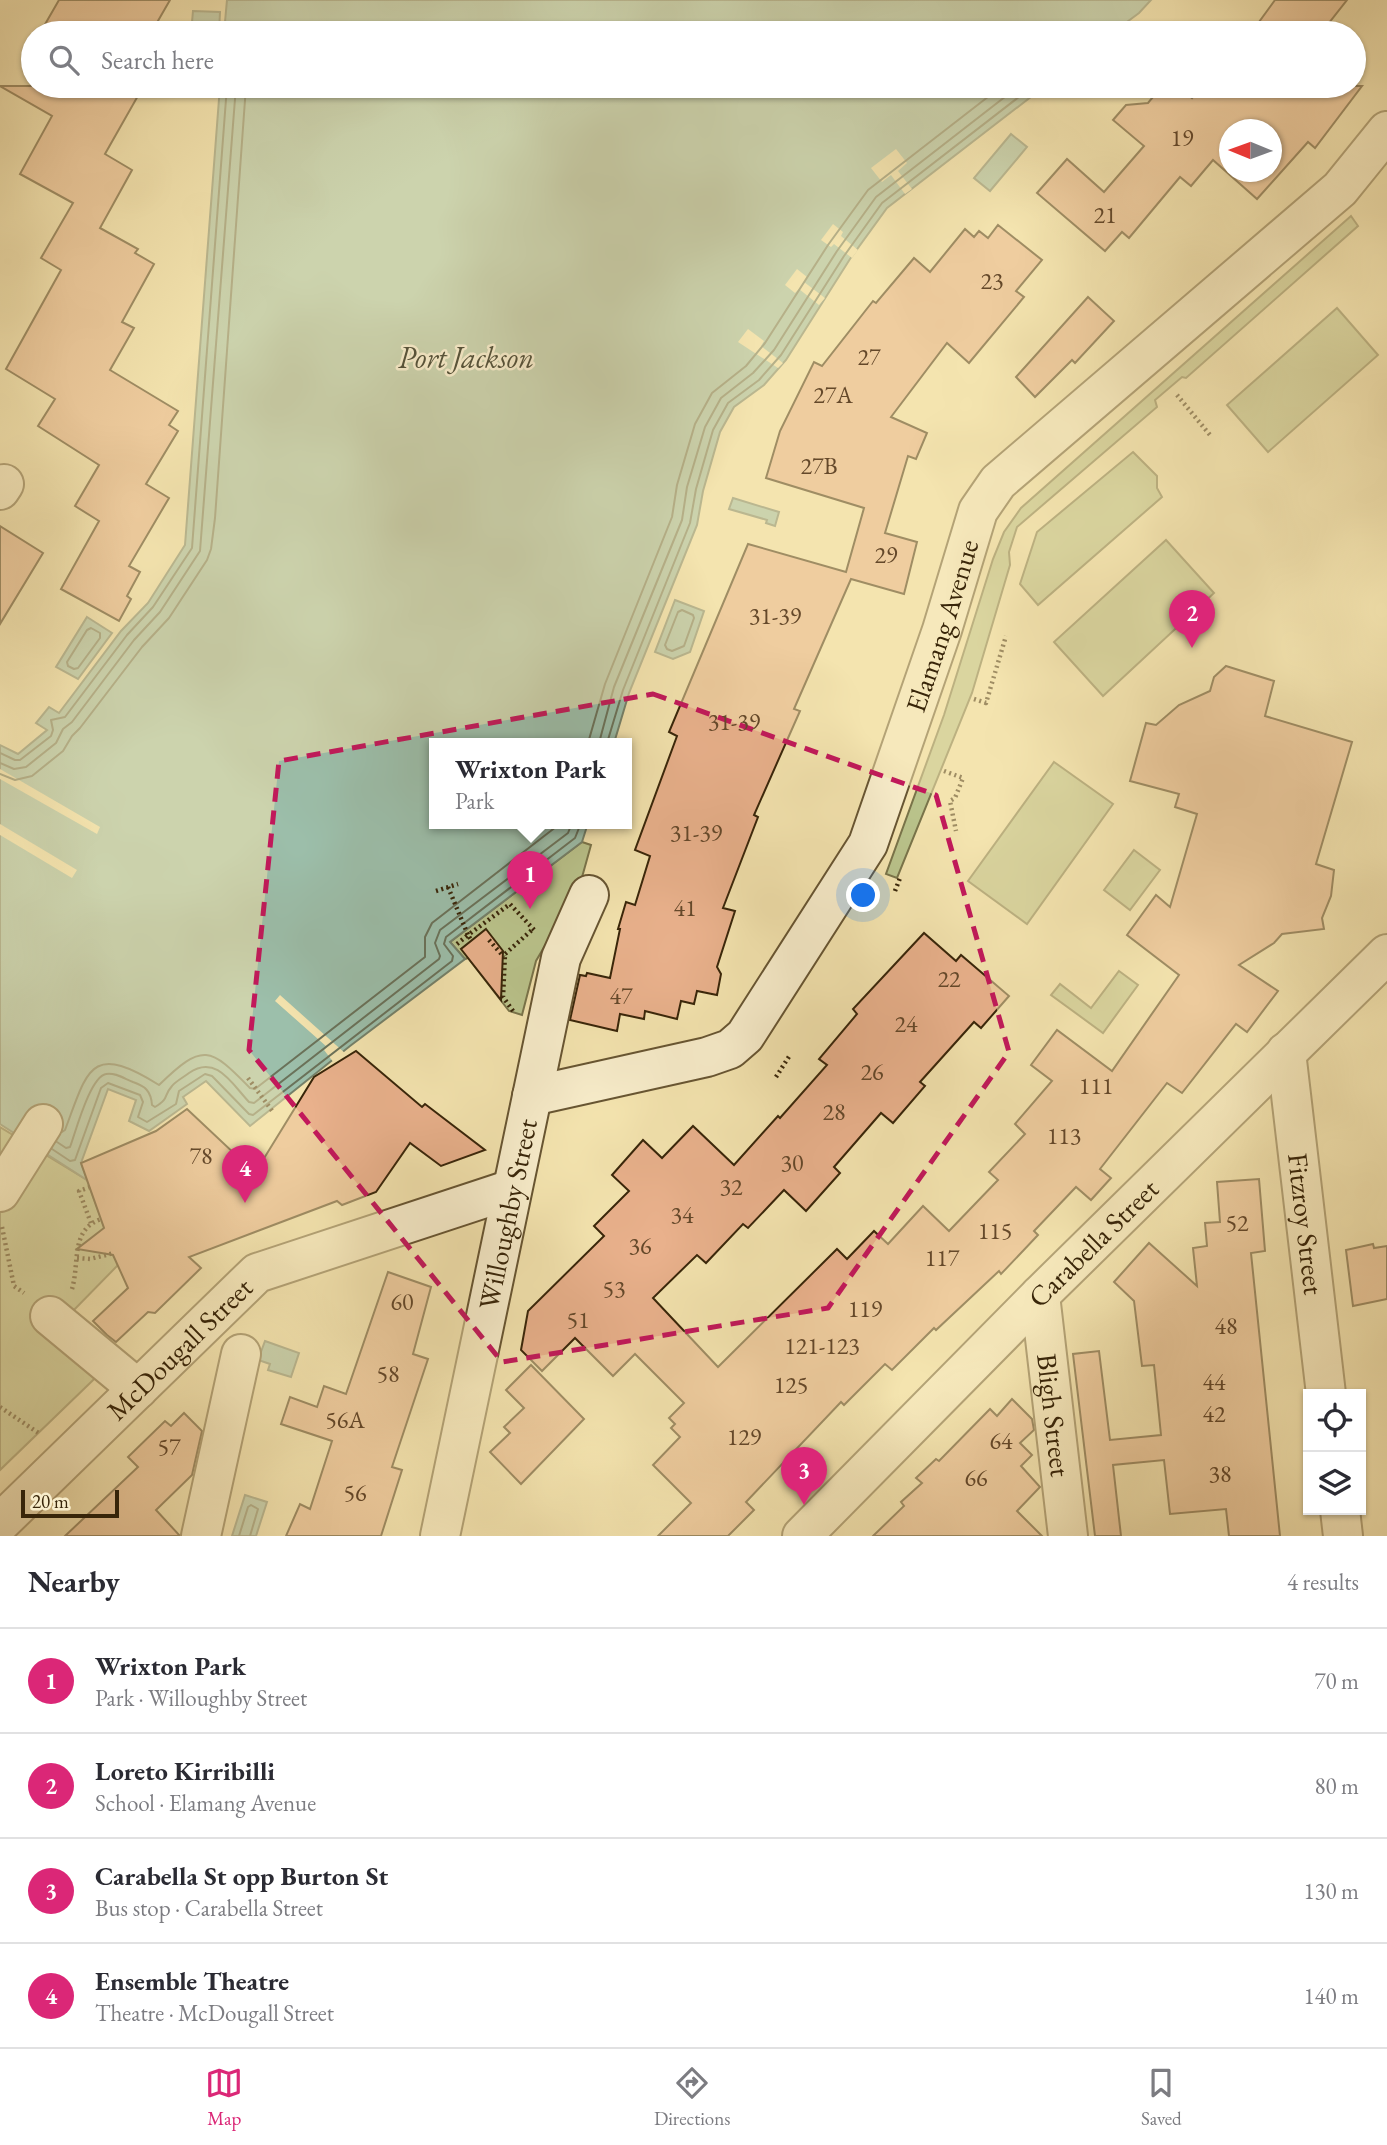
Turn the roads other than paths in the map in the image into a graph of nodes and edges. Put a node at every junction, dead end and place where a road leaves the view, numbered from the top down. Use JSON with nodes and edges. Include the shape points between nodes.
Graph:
{"nodes":[{"id":1,"x":1387,"y":131,"type":"edge"},
{"id":2,"x":589,"y":895,"type":"dead end"},
{"id":3,"x":1387,"y":954,"type":"edge"},
{"id":4,"x":1286,"y":1052,"type":"junction"},
{"id":5,"x":532,"y":1096,"type":"junction"},
{"id":6,"x":43,"y":1124,"type":"dead end"},
{"id":7,"x":512,"y":1189,"type":"junction"},
{"id":8,"x":0,"y":1192,"type":"edge"},
{"id":9,"x":1040,"y":1295,"type":"junction"},
{"id":10,"x":53,"y":1318,"type":"road end"},
{"id":11,"x":241,"y":1354,"type":"dead end"},
{"id":12,"x":138,"y":1389,"type":"junction"},
{"id":13,"x":1325,"y":1389,"type":"edge"},
{"id":14,"x":1341,"y":1515,"type":"edge"},
{"id":15,"x":0,"y":1523,"type":"edge"},
{"id":16,"x":201,"y":1536,"type":"edge"},
{"id":17,"x":440,"y":1536,"type":"edge"},
{"id":18,"x":802,"y":1536,"type":"edge"},
{"id":19,"x":1068,"y":1536,"type":"edge"},
{"id":20,"x":1343,"y":1536,"type":"edge"}],
"edges":[{"from":1,"to":5,"type":"street","name":"Elamang Avenue","via":[[1340,190],[998,481],[978,511],[868,844],[745,1036],[730,1049],[707,1057]]},
{"from":2,"to":5,"type":"street","name":"Willoughby Street","via":[[561,958]]},
{"from":3,"to":4,"type":"street","name":"Carabella Street"},
{"from":4,"to":9,"type":"street","name":"Carabella Street"},
{"from":4,"to":13,"type":"street","name":"Fitzroy Street"},
{"from":5,"to":7,"type":"street","name":"Willoughby Street"},
{"from":6,"to":8,"type":"street"},
{"from":7,"to":12,"type":"street","name":"McDougall Street","via":[[257,1273]]},
{"from":7,"to":17,"type":"street","name":"Willoughby Street"},
{"from":9,"to":18,"type":"street","name":"Carabella Street"},
{"from":9,"to":19,"type":"street","name":"Bligh Street"},
{"from":10,"to":12,"type":"street"},
{"from":11,"to":16,"type":"street"},
{"from":12,"to":15,"type":"street","name":"McDougall Street"},
{"from":14,"to":20,"type":"street"}]}
